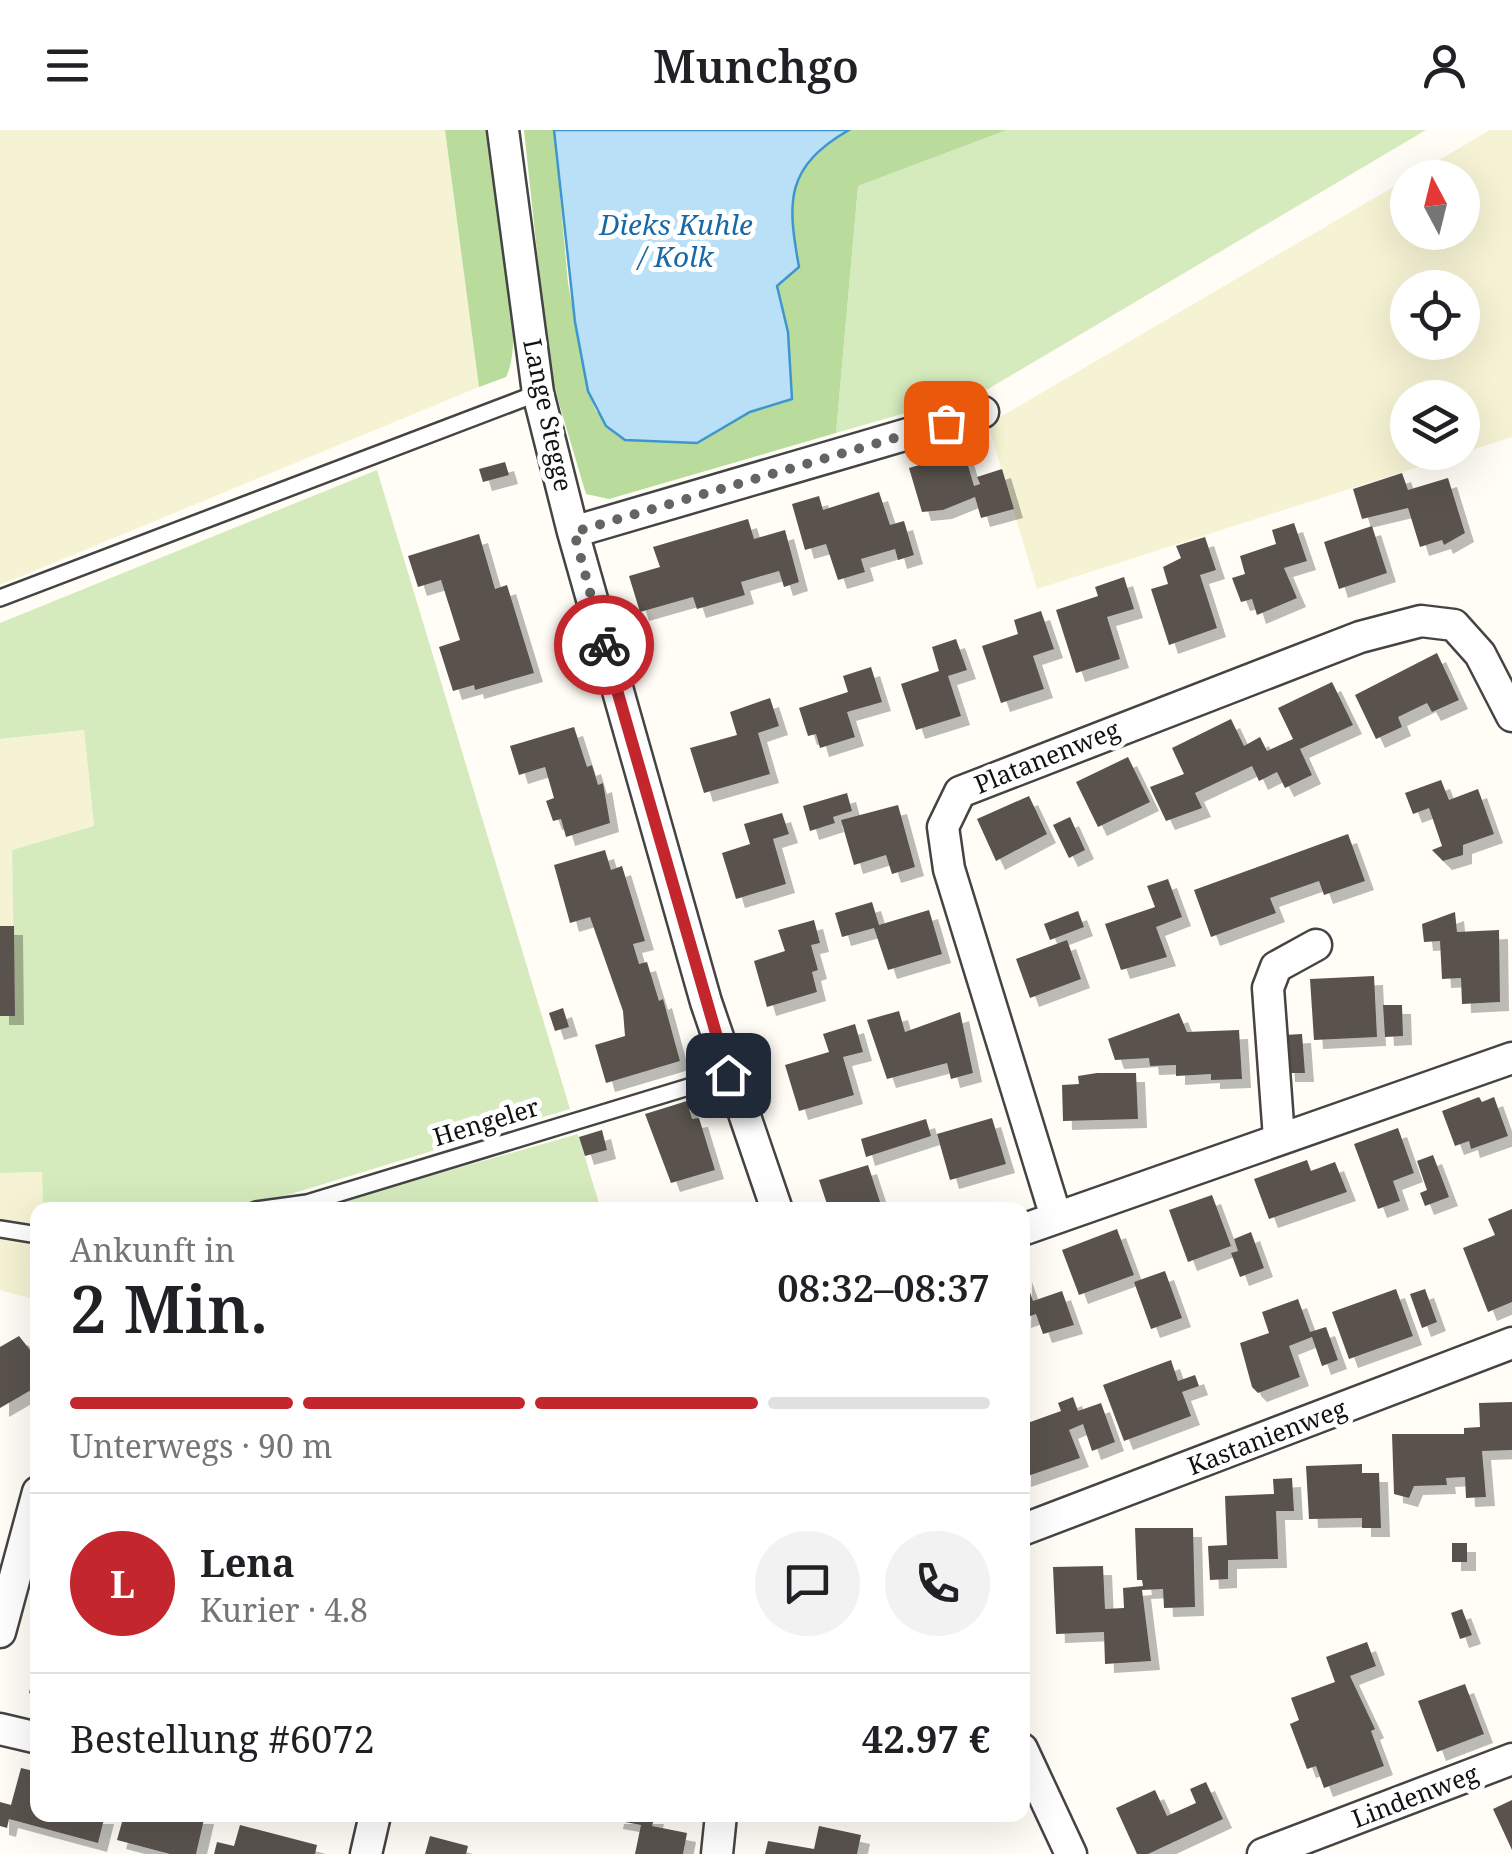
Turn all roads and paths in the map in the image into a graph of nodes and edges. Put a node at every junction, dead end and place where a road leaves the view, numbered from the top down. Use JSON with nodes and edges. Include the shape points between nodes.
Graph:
{"nodes":[{"id":1,"x":503,"y":130,"type":"edge"},
{"id":2,"x":538,"y":392,"type":"junction"},
{"id":3,"x":983,"y":412,"type":"dead end"},
{"id":4,"x":574,"y":532,"type":"junction"},
{"id":5,"x":0,"y":598,"type":"edge"},
{"id":6,"x":1512,"y":716,"type":"edge"},
{"id":7,"x":1316,"y":945,"type":"dead end"},
{"id":8,"x":1512,"y":1058,"type":"edge"},
{"id":9,"x":728,"y":1075,"type":"junction"},
{"id":10,"x":1279,"y":1138,"type":"junction"},
{"id":11,"x":310,"y":1202,"type":"edge"},
{"id":12,"x":774,"y":1202,"type":"edge"},
{"id":13,"x":1056,"y":1218,"type":"junction"},
{"id":14,"x":1030,"y":1227,"type":"edge"},
{"id":15,"x":0,"y":1229,"type":"edge"},
{"id":16,"x":30,"y":1234,"type":"edge"},
{"id":17,"x":1512,"y":1343,"type":"edge"},
{"id":18,"x":30,"y":1521,"type":"edge"},
{"id":19,"x":1030,"y":1527,"type":"edge"},
{"id":20,"x":0,"y":1632,"type":"edge"},
{"id":21,"x":0,"y":1729,"type":"edge"},
{"id":22,"x":30,"y":1736,"type":"edge"},
{"id":23,"x":1512,"y":1759,"type":"edge"},
{"id":24,"x":1030,"y":1767,"type":"edge"},
{"id":25,"x":366,"y":1822,"type":"edge"},
{"id":26,"x":720,"y":1822,"type":"edge"},
{"id":27,"x":366,"y":1854,"type":"edge"},
{"id":28,"x":717,"y":1854,"type":"edge"},
{"id":29,"x":1071,"y":1854,"type":"edge"},
{"id":30,"x":1262,"y":1854,"type":"edge"}],
"edges":[{"from":1,"to":2,"type":"street","name":"Lange Stegge"},
{"from":2,"to":4,"type":"street","name":"Lange Stegge"},
{"from":2,"to":5,"type":"lane"},
{"from":3,"to":4,"type":"street"},
{"from":4,"to":9,"type":"street","name":"Lange Stegge"},
{"from":6,"to":13,"type":"street","name":"Platanenweg","via":[[1480,654],[1454,625],[1421,621],[1360,637],[960,792],[943,827],[949,869]]},
{"from":7,"to":10,"type":"street","via":[[1289,956],[1268,988]]},
{"from":8,"to":10,"type":"street"},
{"from":9,"to":11,"type":"lane","name":"Hengeler"},
{"from":9,"to":12,"type":"street","name":"Lange Stegge"},
{"from":10,"to":13,"type":"street"},
{"from":13,"to":14,"type":"street"},
{"from":15,"to":16,"type":"lane"},
{"from":17,"to":19,"type":"street","name":"Kastanienweg"},
{"from":18,"to":20,"type":"street"},
{"from":21,"to":22,"type":"street"},
{"from":23,"to":30,"type":"street","name":"Lindenweg"},
{"from":24,"to":29,"type":"street"},
{"from":25,"to":27,"type":"street"},
{"from":26,"to":28,"type":"street"}]}
